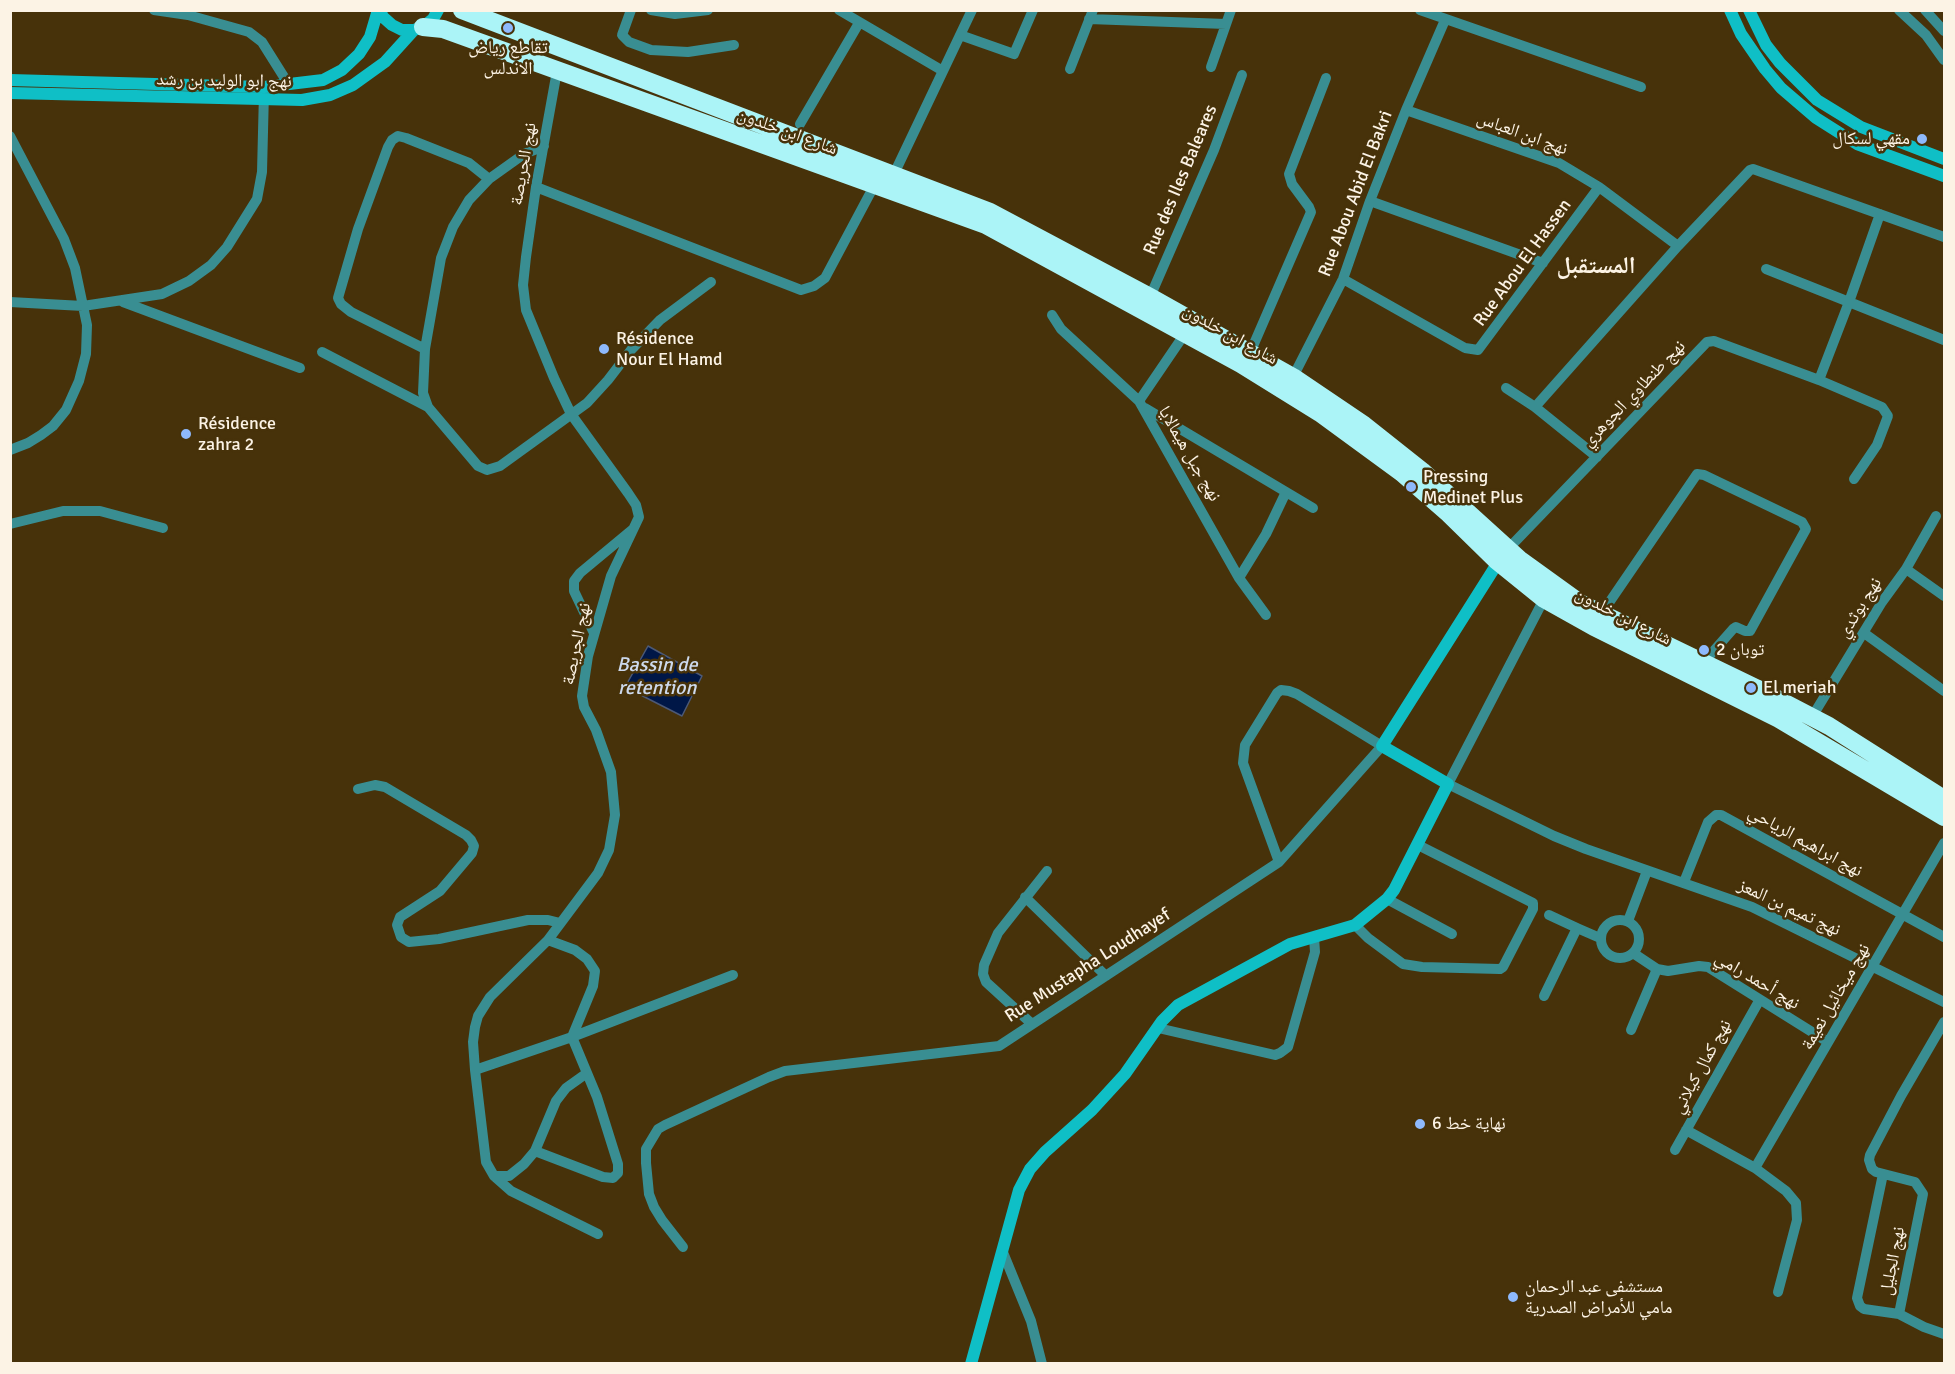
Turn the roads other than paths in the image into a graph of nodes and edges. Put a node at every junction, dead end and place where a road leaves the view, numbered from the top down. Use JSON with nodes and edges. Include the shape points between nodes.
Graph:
{"nodes":[{"id":1,"x":154,"y":10,"type":"edge"},
{"id":2,"x":379,"y":10,"type":"edge"},
{"id":3,"x":438,"y":10,"type":"edge"},
{"id":4,"x":462,"y":10,"type":"edge"},
{"id":5,"x":631,"y":10,"type":"edge"},
{"id":6,"x":651,"y":10,"type":"edge"},
{"id":7,"x":708,"y":10,"type":"edge"},
{"id":8,"x":839,"y":10,"type":"edge"},
{"id":9,"x":972,"y":10,"type":"edge"},
{"id":10,"x":1033,"y":10,"type":"edge"},
{"id":11,"x":1231,"y":10,"type":"edge"},
{"id":12,"x":1420,"y":10,"type":"edge"},
{"id":13,"x":1730,"y":10,"type":"edge"},
{"id":14,"x":1749,"y":10,"type":"edge"},
{"id":15,"x":1899,"y":10,"type":"edge"},
{"id":16,"x":1925,"y":10,"type":"edge"},
{"id":17,"x":1091,"y":15,"type":"edge"},
{"id":18,"x":1445,"y":20,"type":"junction"},
{"id":19,"x":859,"y":23,"type":"junction"},
{"id":20,"x":1226,"y":24,"type":"junction"},
{"id":21,"x":1942,"y":24,"type":"edge"},
{"id":22,"x":418,"y":29,"type":"junction"},
{"id":23,"x":960,"y":35,"type":"junction"},
{"id":24,"x":734,"y":45,"type":"dead end"},
{"id":25,"x":1944,"y":60,"type":"edge"},
{"id":26,"x":1211,"y":67,"type":"dead end"},
{"id":27,"x":1070,"y":69,"type":"dead end"},
{"id":28,"x":557,"y":71,"type":"junction"},
{"id":29,"x":943,"y":71,"type":"junction"},
{"id":30,"x":1242,"y":75,"type":"dead end"},
{"id":31,"x":1326,"y":78,"type":"dead end"},
{"id":32,"x":10,"y":80,"type":"edge"},
{"id":33,"x":289,"y":85,"type":"junction"},
{"id":34,"x":1641,"y":87,"type":"dead end"},
{"id":35,"x":10,"y":93,"type":"edge"},
{"id":36,"x":265,"y":93,"type":"junction"},
{"id":37,"x":1406,"y":110,"type":"junction"},
{"id":38,"x":800,"y":124,"type":"dead end"},
{"id":39,"x":10,"y":136,"type":"edge"},
{"id":40,"x":544,"y":146,"type":"junction"},
{"id":41,"x":1944,"y":159,"type":"edge"},
{"id":42,"x":894,"y":174,"type":"junction"},
{"id":43,"x":1944,"y":176,"type":"edge"},
{"id":44,"x":489,"y":179,"type":"junction"},
{"id":45,"x":874,"y":186,"type":"junction"},
{"id":46,"x":536,"y":187,"type":"junction"},
{"id":47,"x":1599,"y":187,"type":"junction"},
{"id":48,"x":1370,"y":201,"type":"junction"},
{"id":49,"x":1880,"y":214,"type":"junction"},
{"id":50,"x":1944,"y":237,"type":"edge"},
{"id":51,"x":1678,"y":246,"type":"junction"},
{"id":52,"x":1543,"y":263,"type":"junction"},
{"id":53,"x":1766,"y":269,"type":"dead end"},
{"id":54,"x":1343,"y":279,"type":"junction"},
{"id":55,"x":711,"y":282,"type":"dead end"},
{"id":56,"x":1150,"y":297,"type":"junction"},
{"id":57,"x":120,"y":301,"type":"junction"},
{"id":58,"x":10,"y":302,"type":"edge"},
{"id":59,"x":1849,"y":302,"type":"junction"},
{"id":60,"x":82,"y":306,"type":"junction"},
{"id":61,"x":1052,"y":315,"type":"dead end"},
{"id":62,"x":1189,"y":327,"type":"junction"},
{"id":63,"x":1944,"y":340,"type":"edge"},
{"id":64,"x":425,"y":349,"type":"junction"},
{"id":65,"x":322,"y":352,"type":"dead end"},
{"id":66,"x":1250,"y":352,"type":"junction"},
{"id":67,"x":300,"y":368,"type":"dead end"},
{"id":68,"x":1293,"y":377,"type":"junction"},
{"id":69,"x":1819,"y":380,"type":"junction"},
{"id":70,"x":1506,"y":388,"type":"dead end"},
{"id":71,"x":1140,"y":403,"type":"junction"},
{"id":72,"x":428,"y":407,"type":"junction"},
{"id":73,"x":1535,"y":407,"type":"junction"},
{"id":74,"x":571,"y":414,"type":"junction"},
{"id":75,"x":10,"y":450,"type":"edge"},
{"id":76,"x":1597,"y":457,"type":"junction"},
{"id":77,"x":1854,"y":479,"type":"dead end"},
{"id":78,"x":1286,"y":492,"type":"junction"},
{"id":79,"x":1313,"y":508,"type":"dead end"},
{"id":80,"x":1936,"y":516,"type":"dead end"},
{"id":81,"x":10,"y":524,"type":"edge"},
{"id":82,"x":163,"y":528,"type":"dead end"},
{"id":83,"x":635,"y":528,"type":"junction"},
{"id":84,"x":1503,"y":555,"type":"junction"},
{"id":85,"x":1906,"y":569,"type":"junction"},
{"id":86,"x":1239,"y":578,"type":"junction"},
{"id":87,"x":1944,"y":596,"type":"edge"},
{"id":88,"x":1545,"y":599,"type":"junction"},
{"id":89,"x":1602,"y":613,"type":"junction"},
{"id":90,"x":1266,"y":615,"type":"dead end"},
{"id":91,"x":594,"y":633,"type":"junction"},
{"id":92,"x":1864,"y":633,"type":"junction"},
{"id":93,"x":1703,"y":663,"type":"junction"},
{"id":94,"x":1944,"y":691,"type":"edge"},
{"id":95,"x":1812,"y":717,"type":"junction"},
{"id":96,"x":1382,"y":746,"type":"junction"},
{"id":97,"x":1448,"y":784,"type":"junction"},
{"id":98,"x":358,"y":789,"type":"dead end"},
{"id":99,"x":1944,"y":799,"type":"edge"},
{"id":100,"x":1944,"y":817,"type":"edge"},
{"id":101,"x":1944,"y":843,"type":"edge"},
{"id":102,"x":1418,"y":844,"type":"junction"},
{"id":103,"x":1279,"y":862,"type":"junction"},
{"id":104,"x":1047,"y":871,"type":"dead end"},
{"id":105,"x":1647,"y":871,"type":"junction"},
{"id":106,"x":1684,"y":882,"type":"junction"},
{"id":107,"x":1025,"y":897,"type":"junction"},
{"id":108,"x":1387,"y":898,"type":"junction"},
{"id":109,"x":1549,"y":915,"type":"dead end"},
{"id":110,"x":1902,"y":915,"type":"junction"},
{"id":111,"x":1628,"y":921,"type":"junction"},
{"id":112,"x":560,"y":923,"type":"junction"},
{"id":113,"x":1355,"y":925,"type":"junction"},
{"id":114,"x":1577,"y":928,"type":"junction"},
{"id":115,"x":1452,"y":934,"type":"dead end"},
{"id":116,"x":1314,"y":937,"type":"junction"},
{"id":117,"x":1944,"y":937,"type":"edge"},
{"id":118,"x":1600,"y":938,"type":"junction"},
{"id":119,"x":548,"y":940,"type":"junction"},
{"id":120,"x":1633,"y":953,"type":"junction"},
{"id":121,"x":1872,"y":967,"type":"junction"},
{"id":122,"x":1658,"y":969,"type":"junction"},
{"id":123,"x":733,"y":975,"type":"dead end"},
{"id":124,"x":1106,"y":976,"type":"junction"},
{"id":125,"x":1544,"y":996,"type":"dead end"},
{"id":126,"x":1759,"y":1000,"type":"junction"},
{"id":127,"x":1944,"y":1002,"type":"edge"},
{"id":128,"x":1944,"y":1022,"type":"edge"},
{"id":129,"x":1032,"y":1024,"type":"junction"},
{"id":130,"x":1158,"y":1028,"type":"junction"},
{"id":131,"x":1631,"y":1030,"type":"dead end"},
{"id":132,"x":572,"y":1037,"type":"junction"},
{"id":133,"x":1828,"y":1042,"type":"junction"},
{"id":134,"x":475,"y":1071,"type":"junction"},
{"id":135,"x":587,"y":1073,"type":"junction"},
{"id":136,"x":1686,"y":1130,"type":"junction"},
{"id":137,"x":1675,"y":1150,"type":"dead end"},
{"id":138,"x":535,"y":1151,"type":"junction"},
{"id":139,"x":1755,"y":1168,"type":"junction"},
{"id":140,"x":1883,"y":1174,"type":"junction"},
{"id":141,"x":494,"y":1176,"type":"junction"},
{"id":142,"x":598,"y":1234,"type":"dead end"},
{"id":143,"x":683,"y":1247,"type":"dead end"},
{"id":144,"x":1002,"y":1250,"type":"junction"},
{"id":145,"x":1778,"y":1292,"type":"dead end"},
{"id":146,"x":1899,"y":1314,"type":"junction"},
{"id":147,"x":1944,"y":1334,"type":"edge"},
{"id":148,"x":970,"y":1364,"type":"edge"},
{"id":149,"x":1042,"y":1364,"type":"edge"}],
"edges":[{"from":1,"to":33,"type":"street","via":[[249,32],[262,42]]},
{"from":2,"to":22,"type":"street","via":[[402,30]]},
{"from":2,"to":33,"type":"street","name":"نهج ابو الوليد بن رشد","via":[[370,37],[342,70],[323,80]]},
{"from":3,"to":22,"type":"street","name":"نهج ابو الوليد بن رشد","via":[[434,19]]},
{"from":4,"to":42,"type":"highway","name":"شارع ابن خلدون"},
{"from":5,"to":24,"type":"street","via":[[622,35],[629,42],[651,50],[688,52]]},
{"from":6,"to":7,"type":"street","via":[[675,14]]},
{"from":8,"to":19,"type":"street"},
{"from":9,"to":23,"type":"street"},
{"from":10,"to":23,"type":"street","via":[[1014,54]]},
{"from":11,"to":20,"type":"street"},
{"from":12,"to":18,"type":"street"},
{"from":13,"to":43,"type":"street","via":[[1741,34],[1770,75],[1816,118],[1857,144]]},
{"from":14,"to":41,"type":"street","via":[[1779,63],[1817,100],[1861,127]]},
{"from":15,"to":25,"type":"street","via":[[1926,35]]},
{"from":16,"to":21,"type":"street"},
{"from":17,"to":20,"type":"street"},
{"from":17,"to":27,"type":"street"},
{"from":18,"to":34,"type":"street"},
{"from":18,"to":37,"type":"street","name":"Rue Abou Abid El Bakri"},
{"from":19,"to":29,"type":"street"},
{"from":19,"to":38,"type":"street"},
{"from":20,"to":26,"type":"street"},
{"from":22,"to":28,"type":"highway","name":"شارع ابن خلدون","via":[[443,29]]},
{"from":22,"to":36,"type":"street","name":"نهج ابو الوليد بن رشد","via":[[385,62],[353,85],[330,95],[302,100]]},
{"from":23,"to":29,"type":"street"},
{"from":28,"to":40,"type":"street","name":"نهج الجريصة"},
{"from":28,"to":45,"type":"highway","name":"شارع ابن خلدون"},
{"from":29,"to":42,"type":"street"},
{"from":30,"to":56,"type":"street","name":"Rue des Iles Baleares"},
{"from":31,"to":66,"type":"street","via":[[1289,174],[1311,212]]},
{"from":32,"to":36,"type":"street","name":"نهج ابو الوليد بن رشد"},
{"from":33,"to":36,"type":"street","name":"نهج ابو الوليد بن رشد"},
{"from":35,"to":36,"type":"street","name":"نهج ابو الوليد بن رشد"},
{"from":36,"to":57,"type":"street","via":[[262,172],[257,198],[227,247],[189,281],[162,294]]},
{"from":37,"to":47,"type":"street","name":"نهج ابن العباس","via":[[1559,163]]},
{"from":37,"to":48,"type":"street","name":"Rue Abou Abid El Bakri"},
{"from":39,"to":60,"type":"street","via":[[64,239],[75,268]]},
{"from":40,"to":44,"type":"street","via":[[524,154]]},
{"from":40,"to":46,"type":"street","name":"نهج الجريصة"},
{"from":42,"to":56,"type":"highway","name":"شارع ابن خلدون","via":[[990,212]]},
{"from":44,"to":64,"type":"street","via":[[463,208],[444,247]]},
{"from":44,"to":64,"type":"street","via":[[469,163],[406,138],[398,136],[388,147],[338,298],[351,312]]},
{"from":45,"to":46,"type":"street","via":[[825,278],[801,290]]},
{"from":45,"to":62,"type":"highway","name":"شارع ابن خلدون","via":[[986,225]]},
{"from":46,"to":74,"type":"street","name":"نهج الجريصة","via":[[523,285],[526,310]]},
{"from":47,"to":51,"type":"street","name":"نهج ابن العباس"},
{"from":47,"to":52,"type":"street","name":"Rue Abou El Hassen"},
{"from":48,"to":52,"type":"street"},
{"from":48,"to":54,"type":"street","name":"Rue Abou Abid El Bakri"},
{"from":49,"to":50,"type":"street"},
{"from":49,"to":51,"type":"street","via":[[1753,169]]},
{"from":49,"to":59,"type":"street"},
{"from":51,"to":73,"type":"street"},
{"from":52,"to":54,"type":"street","name":"Rue Abou El Hassen","via":[[1478,350]]},
{"from":53,"to":59,"type":"street"},
{"from":54,"to":68,"type":"street","name":"Rue Abou Abid El Bakri"},
{"from":55,"to":74,"type":"street","via":[[660,320],[608,380]]},
{"from":56,"to":62,"type":"highway","name":"شارع ابن خلدون"},
{"from":57,"to":60,"type":"street"},
{"from":57,"to":67,"type":"street"},
{"from":58,"to":60,"type":"street"},
{"from":59,"to":63,"type":"street"},
{"from":59,"to":69,"type":"street"},
{"from":60,"to":75,"type":"street","via":[[87,325],[86,354],[66,410],[41,435]]},
{"from":61,"to":71,"type":"street","via":[[1061,329]]},
{"from":62,"to":66,"type":"highway","name":"شارع ابن خلدون"},
{"from":62,"to":71,"type":"street","name":"نهج جبل هيمالايا"},
{"from":62,"to":84,"type":"highway","name":"شارع ابن خلدون","via":[[1357,439]]},
{"from":64,"to":72,"type":"street","via":[[423,393]]},
{"from":65,"to":72,"type":"street"},
{"from":66,"to":68,"type":"highway","name":"شارع ابن خلدون"},
{"from":68,"to":84,"type":"highway","name":"شارع ابن خلدون","via":[[1365,425],[1407,459]]},
{"from":69,"to":76,"type":"street","name":"نهج طنطاوي الجوهري","via":[[1710,340]]},
{"from":69,"to":77,"type":"street","via":[[1882,407],[1888,416],[1877,445]]},
{"from":70,"to":73,"type":"street"},
{"from":71,"to":78,"type":"street"},
{"from":71,"to":86,"type":"street","name":"نهج جبل هيمالايا"},
{"from":72,"to":74,"type":"street","via":[[478,466],[487,470],[500,466]]},
{"from":73,"to":76,"type":"street"},
{"from":74,"to":83,"type":"street","name":"نهج الجريصة","via":[[636,505],[639,517]]},
{"from":76,"to":84,"type":"street","name":"نهج طنطاوي الجوهري"},
{"from":78,"to":79,"type":"street"},
{"from":78,"to":86,"type":"street"},
{"from":80,"to":85,"type":"street","name":"نهج بوثدي"},
{"from":81,"to":82,"type":"street","via":[[63,511],[100,511]]},
{"from":83,"to":91,"type":"street","name":"نهج الجريصة","via":[[611,576]]},
{"from":83,"to":91,"type":"street","via":[[574,581],[574,591]]},
{"from":84,"to":88,"type":"highway","name":"شارع ابن خلدون"},
{"from":84,"to":89,"type":"highway","name":"شارع ابن خلدون"},
{"from":84,"to":96,"type":"street","name":"Rue Mustapha Loudhayef"},
{"from":85,"to":87,"type":"street"},
{"from":85,"to":92,"type":"street","name":"نهج بوثدي"},
{"from":86,"to":90,"type":"street","name":"نهج جبل هيمالايا"},
{"from":88,"to":97,"type":"street"},
{"from":88,"to":100,"type":"highway","name":"شارع ابن خلدون","via":[[1779,718]]},
{"from":89,"to":93,"type":"highway","name":"شارع ابن خلدون"},
{"from":89,"to":93,"type":"street","via":[[1697,474],[1802,522],[1806,530],[1750,631],[1733,629]]},
{"from":91,"to":112,"type":"street","name":"نهج الجريصة","via":[[582,696],[611,772],[615,815],[609,850],[598,873]]},
{"from":92,"to":94,"type":"street"},
{"from":92,"to":95,"type":"street","name":"نهج بوثدي"},
{"from":93,"to":95,"type":"highway","name":"شارع ابن خلدون"},
{"from":95,"to":99,"type":"highway","name":"شارع ابن خلدون"},
{"from":96,"to":97,"type":"street"},
{"from":96,"to":103,"type":"street","name":"Rue Mustapha Loudhayef"},
{"from":96,"to":103,"type":"street","via":[[1298,694],[1281,690],[1277,693],[1245,745],[1243,763]]},
{"from":97,"to":102,"type":"street"},
{"from":97,"to":105,"type":"street","name":"نهج تميم بن المعز","via":[[1554,836]]},
{"from":98,"to":112,"type":"street","via":[[385,787],[466,835],[474,846],[440,891],[400,917],[397,925],[401,938],[408,942],[439,939],[528,920]]},
{"from":101,"to":110,"type":"street","name":"نهج ميخائيل نعيمة"},
{"from":102,"to":108,"type":"street"},
{"from":102,"to":113,"type":"street","via":[[1533,903],[1503,967],[1403,964]]},
{"from":103,"to":124,"type":"street","name":"Rue Mustapha Loudhayef"},
{"from":104,"to":107,"type":"street"},
{"from":105,"to":106,"type":"street","name":"نهج تميم بن المعز"},
{"from":105,"to":111,"type":"street"},
{"from":106,"to":110,"type":"street","name":"نهج ابراهيم الرياحي","via":[[1708,822],[1721,814]]},
{"from":106,"to":121,"type":"street","name":"نهج تميم بن المعز","via":[[1752,907]]},
{"from":107,"to":124,"type":"street"},
{"from":107,"to":129,"type":"street","via":[[998,933],[984,974],[986,982]]},
{"from":108,"to":113,"type":"street"},
{"from":108,"to":115,"type":"street"},
{"from":109,"to":114,"type":"street"},
{"from":110,"to":117,"type":"street","name":"نهج ابراهيم الرياحي"},
{"from":110,"to":121,"type":"street","name":"نهج ميخائيل نعيمة"},
{"from":111,"to":118,"type":"street","via":[[1607,925]]},
{"from":111,"to":120,"type":"street","via":[[1638,932]]},
{"from":112,"to":119,"type":"street","name":"نهج الجريصة"},
{"from":113,"to":116,"type":"street"},
{"from":114,"to":118,"type":"street"},
{"from":114,"to":125,"type":"street"},
{"from":116,"to":130,"type":"street","via":[[1290,944],[1178,1005]]},
{"from":116,"to":130,"type":"street","via":[[1315,952],[1288,1047],[1280,1053]]},
{"from":118,"to":120,"type":"street","via":[[1611,956],[1619,958]]},
{"from":119,"to":132,"type":"street","via":[[575,950],[588,959],[595,971],[593,986]]},
{"from":119,"to":134,"type":"street","name":"نهج الجريصة","via":[[490,997],[478,1016],[473,1042]]},
{"from":120,"to":122,"type":"street"},
{"from":121,"to":127,"type":"street","name":"نهج تميم بن المعز"},
{"from":121,"to":133,"type":"street","name":"نهج ميخائيل نعيمة"},
{"from":122,"to":126,"type":"street","name":"نهج أحمد رامي","via":[[1708,967]]},
{"from":122,"to":131,"type":"street"},
{"from":123,"to":132,"type":"street"},
{"from":124,"to":129,"type":"street","name":"Rue Mustapha Loudhayef"},
{"from":126,"to":133,"type":"street","name":"نهج أحمد رامي"},
{"from":126,"to":136,"type":"street","name":"نهج كمال كيلاني"},
{"from":128,"to":140,"type":"street","via":[[1870,1155],[1872,1169]]},
{"from":129,"to":143,"type":"street","name":"Rue Mustapha Loudhayef","via":[[999,1046],[785,1071],[665,1125],[646,1149],[648,1185],[654,1207]]},
{"from":130,"to":144,"type":"street","via":[[1112,1089],[1030,1169],[1019,1190]]},
{"from":132,"to":134,"type":"street"},
{"from":132,"to":135,"type":"street"},
{"from":133,"to":139,"type":"street","name":"نهج ميخائيل نعيمة"},
{"from":134,"to":141,"type":"street","name":"نهج الجريصة","via":[[486,1162]]},
{"from":135,"to":138,"type":"street","via":[[556,1101]]},
{"from":135,"to":138,"type":"street","via":[[618,1173],[613,1178],[603,1177]]},
{"from":136,"to":137,"type":"street","name":"نهج كمال كيلاني"},
{"from":136,"to":139,"type":"street"},
{"from":138,"to":141,"type":"street","via":[[509,1176]]},
{"from":139,"to":145,"type":"street","via":[[1786,1191],[1798,1210]]},
{"from":140,"to":146,"type":"street","name":"نهج الجليل","via":[[1915,1182],[1923,1194]]},
{"from":140,"to":146,"type":"street","name":"نهج الجليل","via":[[1857,1298],[1864,1309]]},
{"from":141,"to":142,"type":"street","via":[[511,1191]]},
{"from":144,"to":148,"type":"street"},
{"from":144,"to":149,"type":"street","via":[[1031,1321]]},
{"from":146,"to":147,"type":"street"}]}
